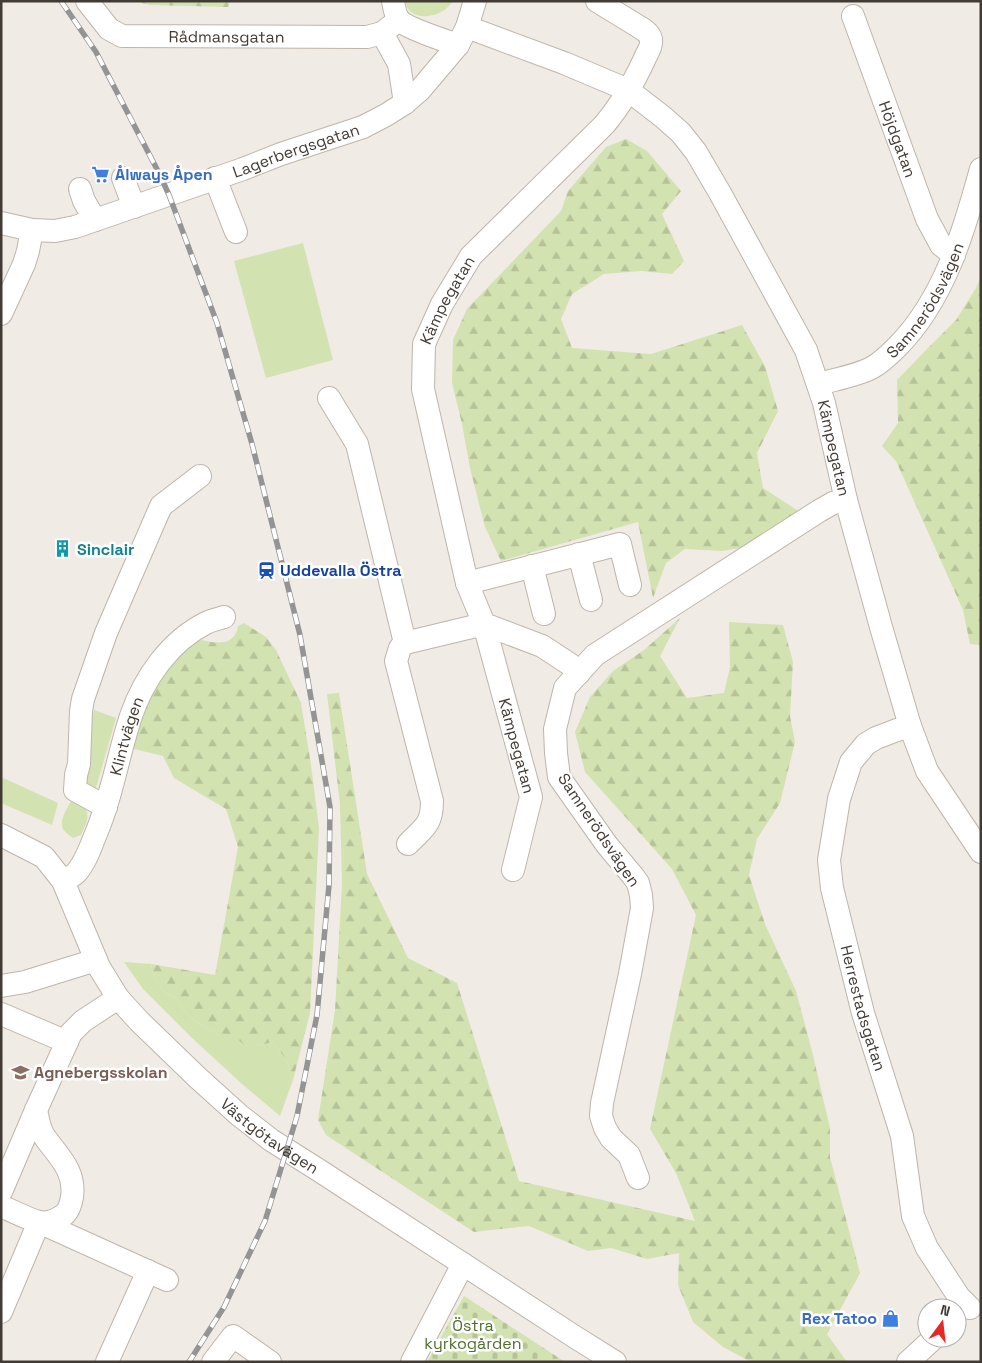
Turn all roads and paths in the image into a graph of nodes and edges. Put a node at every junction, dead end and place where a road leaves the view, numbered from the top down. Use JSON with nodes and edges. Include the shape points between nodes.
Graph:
{"nodes":[{"id":1,"x":86,"y":1,"type":"edge"},
{"id":2,"x":475,"y":1,"type":"edge"},
{"id":3,"x":597,"y":1,"type":"edge"},
{"id":4,"x":853,"y":16,"type":"dead end"},
{"id":5,"x":392,"y":18,"type":"edge"},
{"id":6,"x":462,"y":36,"type":"junction"},
{"id":7,"x":628,"y":90,"type":"junction"},
{"id":8,"x":405,"y":103,"type":"junction"},
{"id":9,"x":981,"y":168,"type":"edge"},
{"id":10,"x":122,"y":178,"type":"dead end"},
{"id":11,"x":215,"y":178,"type":"junction"},
{"id":12,"x":80,"y":190,"type":"dead end"},
{"id":13,"x":134,"y":207,"type":"junction"},
{"id":14,"x":94,"y":220,"type":"junction"},
{"id":15,"x":1,"y":222,"type":"edge"},
{"id":16,"x":32,"y":230,"type":"junction"},
{"id":17,"x":236,"y":232,"type":"dead end"},
{"id":18,"x":954,"y":255,"type":"junction"},
{"id":19,"x":1,"y":314,"type":"edge"},
{"id":20,"x":818,"y":384,"type":"junction"},
{"id":21,"x":330,"y":398,"type":"dead end"},
{"id":22,"x":200,"y":476,"type":"dead end"},
{"id":23,"x":846,"y":500,"type":"junction"},
{"id":24,"x":580,"y":554,"type":"junction"},
{"id":25,"x":532,"y":566,"type":"junction"},
{"id":26,"x":467,"y":583,"type":"junction"},
{"id":27,"x":630,"y":585,"type":"dead end"},
{"id":28,"x":591,"y":600,"type":"dead end"},
{"id":29,"x":544,"y":614,"type":"dead end"},
{"id":30,"x":224,"y":617,"type":"dead end"},
{"id":31,"x":484,"y":624,"type":"junction"},
{"id":32,"x":404,"y":643,"type":"junction"},
{"id":33,"x":579,"y":673,"type":"junction"},
{"id":34,"x":910,"y":726,"type":"junction"},
{"id":35,"x":106,"y":807,"type":"junction"},
{"id":36,"x":1,"y":835,"type":"edge"},
{"id":37,"x":978,"y":842,"type":"edge"},
{"id":38,"x":408,"y":844,"type":"dead end"},
{"id":39,"x":513,"y":870,"type":"dead end"},
{"id":40,"x":63,"y":881,"type":"junction"},
{"id":41,"x":96,"y":960,"type":"junction"},
{"id":42,"x":1,"y":986,"type":"edge"},
{"id":43,"x":118,"y":998,"type":"junction"},
{"id":44,"x":1,"y":1014,"type":"edge"},
{"id":45,"x":67,"y":1042,"type":"junction"},
{"id":46,"x":36,"y":1110,"type":"junction"},
{"id":47,"x":638,"y":1178,"type":"dead end"},
{"id":48,"x":1,"y":1192,"type":"edge"},
{"id":49,"x":1,"y":1206,"type":"edge"},
{"id":50,"x":40,"y":1222,"type":"junction"},
{"id":51,"x":463,"y":1264,"type":"junction"},
{"id":52,"x":969,"y":1308,"type":"edge"},
{"id":53,"x":1,"y":1312,"type":"edge"},
{"id":54,"x":923,"y":1348,"type":"edge"},
{"id":55,"x":107,"y":1362,"type":"edge"},
{"id":56,"x":213,"y":1362,"type":"edge"},
{"id":57,"x":270,"y":1362,"type":"edge"},
{"id":58,"x":412,"y":1362,"type":"edge"},
{"id":59,"x":616,"y":1362,"type":"edge"},
{"id":60,"x":908,"y":1362,"type":"edge"}],
"edges":[{"from":1,"to":5,"type":"street","name":"Rådmansgatan","via":[[109,29],[122,36],[367,37]]},
{"from":2,"to":6,"type":"street"},
{"from":3,"to":7,"type":"street","name":"Kämpegatan","via":[[650,36],[651,43]]},
{"from":4,"to":18,"type":"street","name":"Höjdgatan","via":[[927,219],[942,245]]},
{"from":5,"to":6,"type":"street","name":"Kämpegatan","via":[[411,27]]},
{"from":5,"to":8,"type":"street"},
{"from":6,"to":7,"type":"street","name":"Kämpegatan","via":[[564,62]]},
{"from":6,"to":8,"type":"street","name":"Lagerbergsgatan","via":[[420,90]]},
{"from":7,"to":20,"type":"street","name":"Kämpegatan","via":[[681,133],[696,152],[806,350]]},
{"from":7,"to":26,"type":"street","name":"Kämpegatan","via":[[604,125],[471,256],[442,304],[424,344],[423,389]]},
{"from":8,"to":11,"type":"street","name":"Lagerbergsgatan","via":[[363,128]]},
{"from":9,"to":18,"type":"street","name":"Samnerödsvägen"},
{"from":10,"to":13,"type":"street"},
{"from":11,"to":13,"type":"street","name":"Lagerbergsgatan"},
{"from":11,"to":17,"type":"street"},
{"from":12,"to":14,"type":"street"},
{"from":13,"to":14,"type":"street","name":"Lagerbergsgatan"},
{"from":14,"to":16,"type":"street","name":"Lagerbergsgatan","via":[[55,231]]},
{"from":15,"to":16,"type":"street","name":"Lagerbergsgatan"},
{"from":16,"to":19,"type":"street","via":[[24,264]]},
{"from":18,"to":20,"type":"street","name":"Samnerödsvägen","via":[[934,298],[906,338],[891,353],[860,373]]},
{"from":20,"to":23,"type":"street","name":"Kämpegatan"},
{"from":21,"to":32,"type":"street","via":[[357,444]]},
{"from":22,"to":35,"type":"street","via":[[161,506],[106,632],[83,699],[74,790]]},
{"from":23,"to":33,"type":"street","name":"Samnerödsvägen","via":[[833,503],[802,522],[595,656]]},
{"from":23,"to":34,"type":"street","name":"Kämpegatan"},
{"from":24,"to":25,"type":"street"},
{"from":24,"to":27,"type":"street","via":[[620,544]]},
{"from":24,"to":28,"type":"street"},
{"from":25,"to":26,"type":"street"},
{"from":25,"to":29,"type":"street"},
{"from":26,"to":31,"type":"street","name":"Kämpegatan"},
{"from":30,"to":35,"type":"street","name":"Klintvägen","via":[[188,634],[152,674],[131,716]]},
{"from":31,"to":32,"type":"street"},
{"from":31,"to":33,"type":"street","via":[[542,646]]},
{"from":31,"to":39,"type":"street","name":"Kämpegatan","via":[[530,798]]},
{"from":32,"to":38,"type":"street","via":[[396,661],[432,809],[428,823]]},
{"from":33,"to":47,"type":"street","name":"Samnerödsvägen","via":[[565,688],[555,729],[559,776],[638,883],[641,895],[642,908],[632,964],[601,1116],[611,1138],[629,1156]]},
{"from":34,"to":37,"type":"street","name":"Kämpegatan","via":[[927,771]]},
{"from":34,"to":52,"type":"street","name":"Herrestadsgatan","via":[[866,744],[851,762],[838,799],[829,860],[832,888],[863,1012],[902,1136],[913,1216],[927,1248]]},
{"from":35,"to":40,"type":"street","name":"Klintvägen","via":[[87,856],[75,874]]},
{"from":36,"to":40,"type":"street","name":"Västgötavägen","via":[[44,857]]},
{"from":40,"to":41,"type":"street","name":"Västgötavägen"},
{"from":41,"to":42,"type":"street","via":[[21,974]]},
{"from":41,"to":43,"type":"street","name":"Västgötavägen"},
{"from":43,"to":45,"type":"street","via":[[83,1021]]},
{"from":43,"to":51,"type":"street","name":"Västgötavägen","via":[[198,1078],[271,1140]]},
{"from":44,"to":45,"type":"street"},
{"from":45,"to":46,"type":"street"},
{"from":46,"to":48,"type":"street"},
{"from":46,"to":50,"type":"street","via":[[38,1123],[66,1164],[72,1184],[67,1212],[51,1222]]},
{"from":49,"to":50,"type":"street"},
{"from":50,"to":53,"type":"street"},
{"from":50,"to":55,"type":"street","via":[[157,1276]]},
{"from":51,"to":58,"type":"street"},
{"from":51,"to":59,"type":"street","name":"Västgötavägen"},
{"from":54,"to":60,"type":"street"},
{"from":56,"to":57,"type":"street","via":[[233,1336]]}]}
